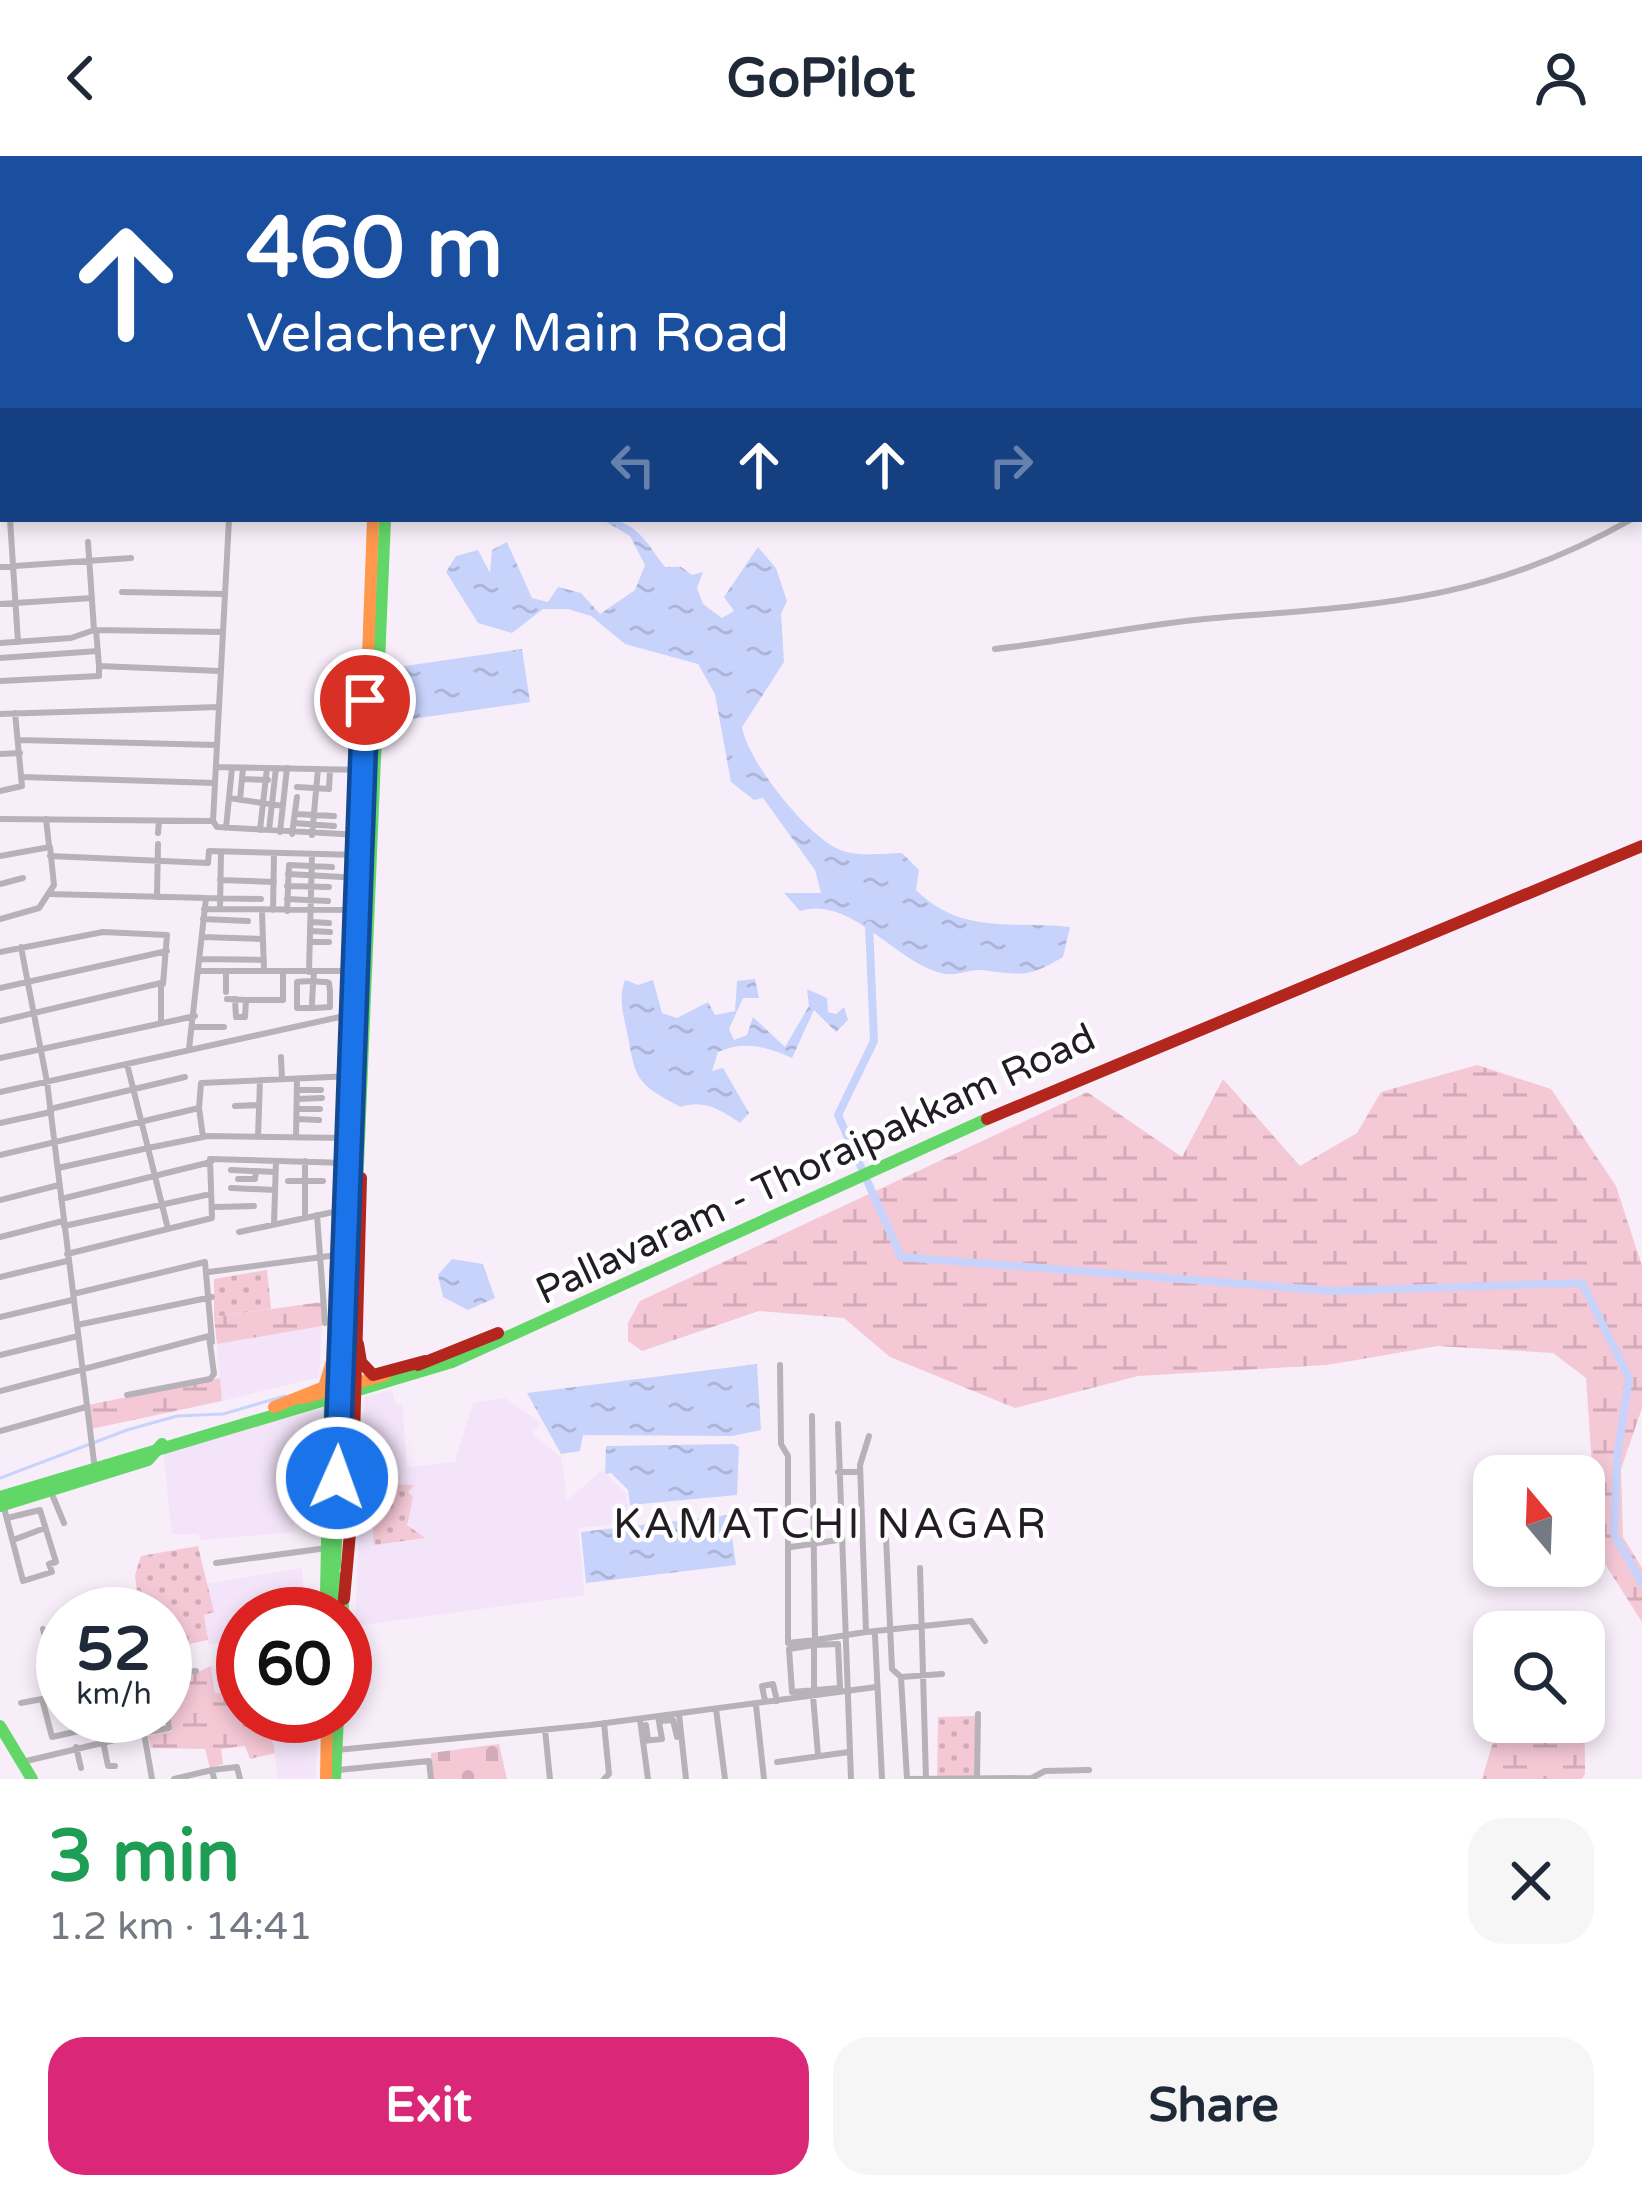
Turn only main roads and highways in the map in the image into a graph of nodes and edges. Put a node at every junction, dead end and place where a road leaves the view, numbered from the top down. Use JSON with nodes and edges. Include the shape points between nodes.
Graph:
{"nodes":[{"id":1,"x":374,"y":522,"type":"edge"},
{"id":2,"x":385,"y":522,"type":"edge"},
{"id":3,"x":378,"y":549,"type":"junction"},
{"id":4,"x":1642,"y":842,"type":"edge"},
{"id":5,"x":357,"y":1096,"type":"junction"},
{"id":6,"x":351,"y":1174,"type":"junction"},
{"id":7,"x":347,"y":1211,"type":"junction"},
{"id":8,"x":358,"y":1344,"type":"junction"},
{"id":9,"x":333,"y":1358,"type":"junction"},
{"id":10,"x":424,"y":1365,"type":"junction"},
{"id":11,"x":357,"y":1389,"type":"junction"},
{"id":12,"x":330,"y":1395,"type":"junction"},
{"id":13,"x":274,"y":1407,"type":"junction"},
{"id":14,"x":164,"y":1442,"type":"junction"},
{"id":15,"x":93,"y":1455,"type":"junction"},
{"id":16,"x":50,"y":1483,"type":"junction"},
{"id":17,"x":4,"y":1503,"type":"edge"},
{"id":18,"x":333,"y":1587,"type":"edge"},
{"id":19,"x":337,"y":1587,"type":"edge"},
{"id":20,"x":338,"y":1587,"type":"edge"},
{"id":21,"x":0,"y":1726,"type":"edge"},
{"id":22,"x":334,"y":1745,"type":"edge"},
{"id":23,"x":332,"y":1776,"type":"edge"},
{"id":24,"x":32,"y":1779,"type":"edge"}],
"edges":[{"from":1,"to":3,"type":"main road"},
{"from":2,"to":3,"type":"main road"},
{"from":3,"to":5,"type":"main road"},
{"from":3,"to":5,"type":"main road","via":[[362,770]]},
{"from":4,"to":10,"type":"main road","name":"Pallavaram - Thoraipakkam Road","via":[[1077,1074],[567,1309]]},
{"from":5,"to":6,"type":"main road"},
{"from":5,"to":6,"type":"main road"},
{"from":6,"to":7,"type":"main road"},
{"from":6,"to":8,"type":"main road"},
{"from":7,"to":9,"type":"main road","via":[[329,1256]]},
{"from":7,"to":19,"type":"main road","bridge":true},
{"from":8,"to":10,"type":"main road","via":[[373,1375]]},
{"from":8,"to":11,"type":"main road"},
{"from":9,"to":12,"type":"main road"},
{"from":9,"to":13,"type":"main road","via":[[324,1387]]},
{"from":10,"to":11,"type":"main road","name":"Pallavaram - Thoraipakkam Road"},
{"from":11,"to":12,"type":"main road","name":"Pallavaram - Thoraipakkam Road"},
{"from":11,"to":20,"type":"main road"},
{"from":12,"to":13,"type":"main road","name":"Pallavaram - Thoraipakkam Road"},
{"from":12,"to":14,"type":"main road","name":"Pallavaram - Thoraipakkam Road"},
{"from":12,"to":18,"type":"main road"},
{"from":13,"to":15,"type":"main road","name":"Pallavaram - Thoraipakkam Road"},
{"from":14,"to":15,"type":"main road","name":"Pallavaram - Thoraipakkam Road"},
{"from":14,"to":16,"type":"main road","via":[[148,1460]]},
{"from":15,"to":16,"type":"main road","name":"Pallavaram - Thoraipakkam Road"},
{"from":15,"to":17,"type":"main road","name":"Pallavaram - Thoraipakkam Road"},
{"from":16,"to":17,"type":"main road","name":"Pallavaram - Thoraipakkam Road"},
{"from":21,"to":24,"type":"main road"},
{"from":22,"to":23,"type":"main road"}]}
